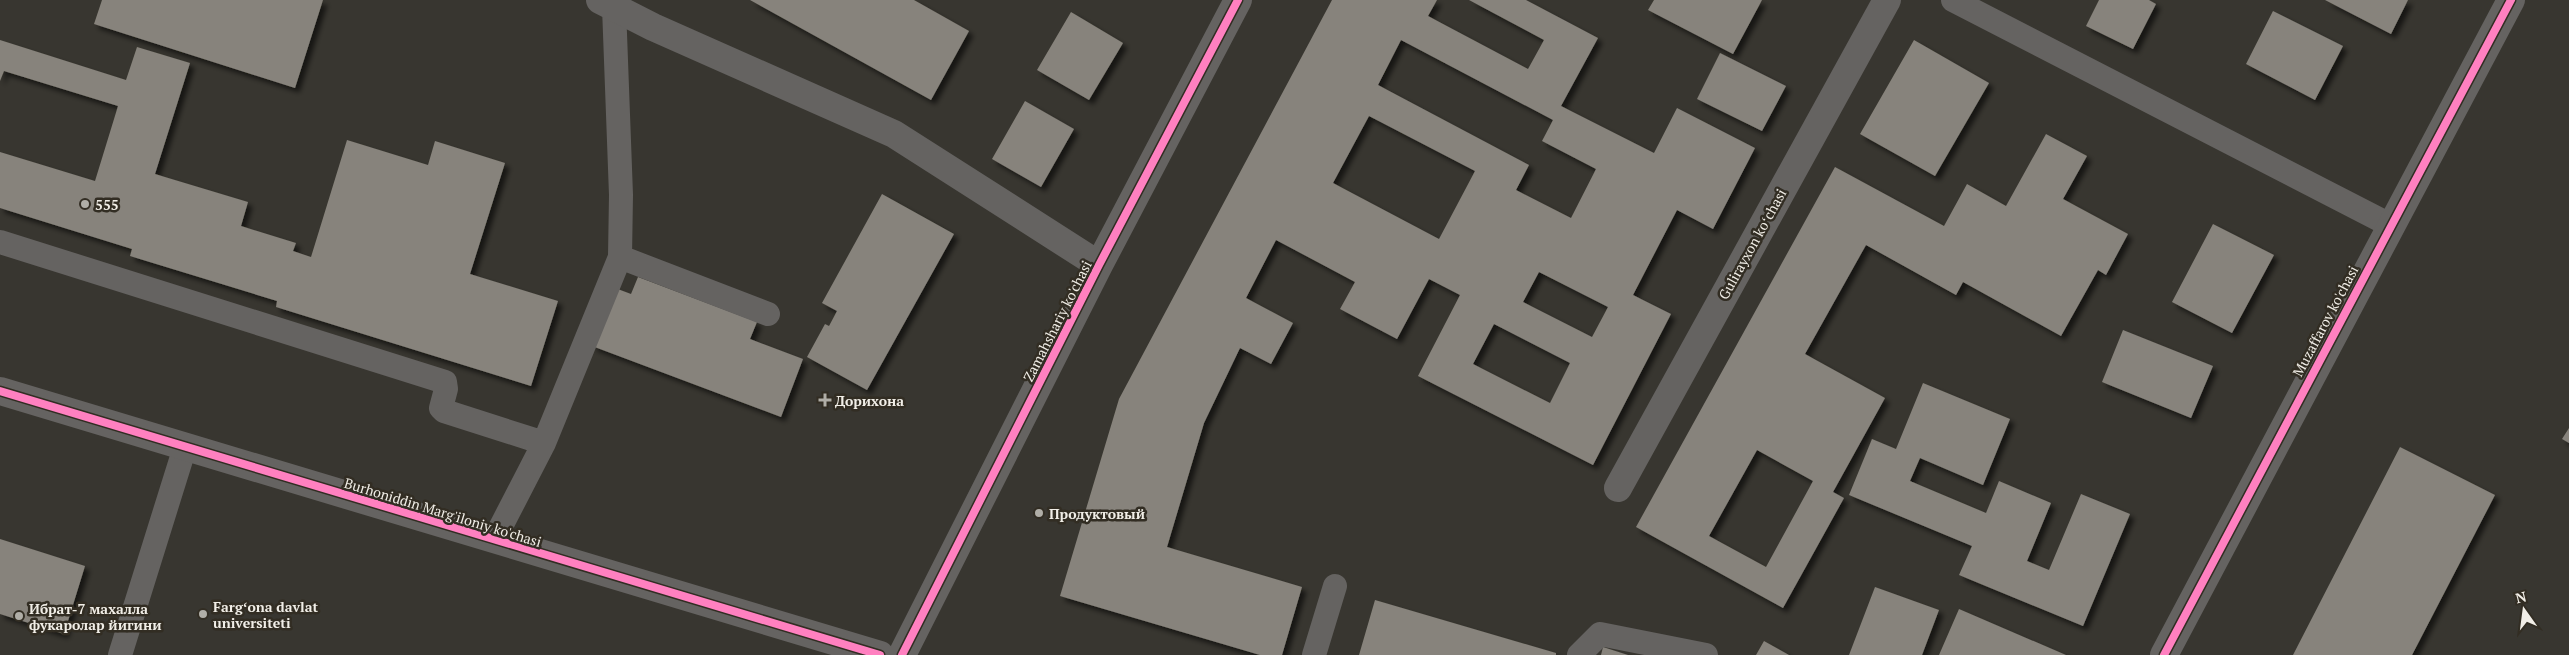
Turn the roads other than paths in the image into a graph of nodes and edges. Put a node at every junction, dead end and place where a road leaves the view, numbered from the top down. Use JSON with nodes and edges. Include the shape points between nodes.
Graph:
{"nodes":[{"id":1,"x":1238,"y":0,"type":"edge"},
{"id":2,"x":1887,"y":0,"type":"edge"},
{"id":3,"x":1953,"y":0,"type":"edge"},
{"id":4,"x":2510,"y":0,"type":"edge"},
{"id":5,"x":608,"y":4,"type":"edge"},
{"id":6,"x":2390,"y":225,"type":"junction"},
{"id":7,"x":0,"y":242,"type":"edge"},
{"id":8,"x":620,"y":257,"type":"junction"},
{"id":9,"x":1099,"y":265,"type":"junction"},
{"id":10,"x":768,"y":314,"type":"dead end"},
{"id":11,"x":0,"y":391,"type":"edge"},
{"id":12,"x":544,"y":443,"type":"junction"},
{"id":13,"x":184,"y":447,"type":"junction"},
{"id":14,"x":1618,"y":488,"type":"dead end"},
{"id":15,"x":494,"y":540,"type":"junction"},
{"id":16,"x":1335,"y":586,"type":"dead end"},
{"id":17,"x":120,"y":655,"type":"edge"},
{"id":18,"x":880,"y":655,"type":"edge"},
{"id":19,"x":902,"y":655,"type":"edge"},
{"id":20,"x":1314,"y":655,"type":"edge"},
{"id":21,"x":1579,"y":655,"type":"edge"},
{"id":22,"x":1706,"y":655,"type":"edge"},
{"id":23,"x":2164,"y":655,"type":"edge"}],
"edges":[{"from":1,"to":9,"type":"street","name":"Zamahshariy ko'chasi"},
{"from":2,"to":14,"type":"street","name":"Gulirayxon koʻchasi"},
{"from":3,"to":6,"type":"lane"},
{"from":4,"to":6,"type":"street","name":"Muzaffarov ko'chasi"},
{"from":5,"to":8,"type":"lane","via":[[622,195]]},
{"from":5,"to":9,"type":"street","via":[[894,134]]},
{"from":6,"to":23,"type":"street","name":"Muzaffarov ko'chasi"},
{"from":7,"to":12,"type":"lane","via":[[444,382],[446,389],[441,408],[444,411]]},
{"from":8,"to":10,"type":"lane"},
{"from":8,"to":12,"type":"lane"},
{"from":9,"to":19,"type":"street","name":"Zamahshariy ko'chasi"},
{"from":11,"to":13,"type":"street","name":"Burhoniddin Marg'iloniy ko'chasi"},
{"from":12,"to":15,"type":"lane"},
{"from":13,"to":15,"type":"street","name":"Burhoniddin Marg'iloniy ko'chasi"},
{"from":13,"to":17,"type":"lane"},
{"from":15,"to":18,"type":"street","name":"Burhoniddin Marg'iloniy ko'chasi"},
{"from":16,"to":20,"type":"lane"},
{"from":21,"to":22,"type":"lane","via":[[1600,634]]}]}
